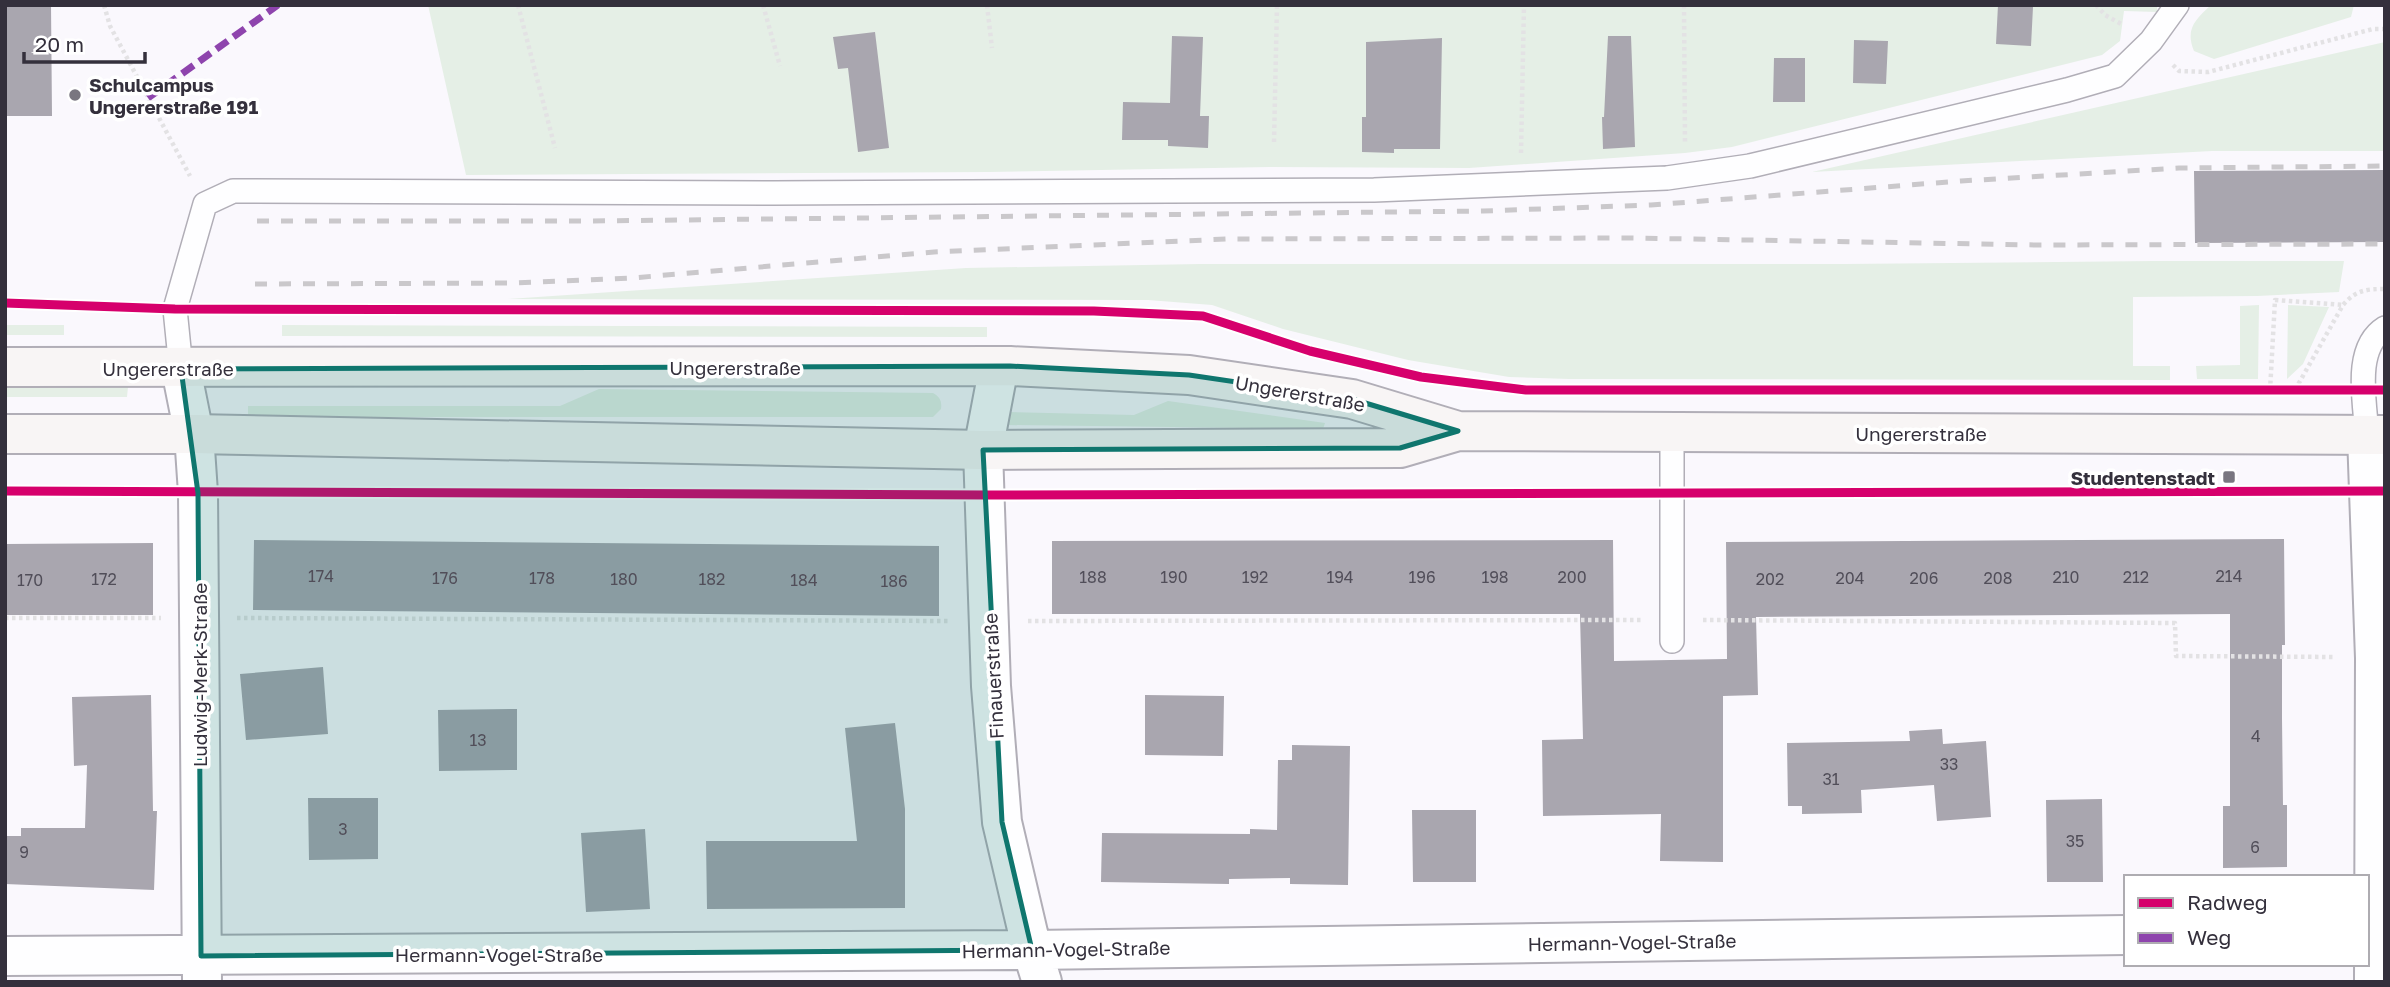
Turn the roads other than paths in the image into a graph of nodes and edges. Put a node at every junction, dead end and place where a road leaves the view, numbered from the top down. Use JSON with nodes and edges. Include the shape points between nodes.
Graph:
{"nodes":[{"id":1,"x":2177,"y":5,"type":"edge"},
{"id":2,"x":2385,"y":328,"type":"edge"},
{"id":3,"x":999,"y":366,"type":"junction"},
{"id":4,"x":5,"y":367,"type":"edge"},
{"id":5,"x":181,"y":369,"type":"junction"},
{"id":6,"x":1458,"y":431,"type":"junction"},
{"id":7,"x":1672,"y":432,"type":"junction"},
{"id":8,"x":5,"y":434,"type":"edge"},
{"id":9,"x":194,"y":434,"type":"junction"},
{"id":10,"x":2376,"y":435,"type":"edge"},
{"id":11,"x":983,"y":450,"type":"junction"},
{"id":12,"x":1672,"y":630,"type":"road end"},
{"id":13,"x":2371,"y":932,"type":"edge"},
{"id":14,"x":2124,"y":935,"type":"edge"},
{"id":15,"x":5,"y":956,"type":"edge"},
{"id":16,"x":1037,"y":966,"type":"edge"},
{"id":17,"x":202,"y":969,"type":"edge"},
{"id":18,"x":2374,"y":982,"type":"edge"}],
"edges":[{"from":1,"to":5,"type":"lane","via":[[2151,41],[2115,76],[1750,166],[1668,178],[1346,191],[233,191],[205,204],[175,309]]},
{"from":2,"to":10,"type":"lane","via":[[2372,339],[2365,359]]},
{"from":3,"to":5,"type":"main road","name":"Ungererstraße"},
{"from":3,"to":6,"type":"main road","name":"Ungererstraße","via":[[1189,375],[1352,399]]},
{"from":3,"to":11,"type":"street","name":"Finauerstraße"},
{"from":4,"to":5,"type":"main road","name":"Ungererstraße"},
{"from":5,"to":9,"type":"street","name":"Ludwig-Merk-Straße"},
{"from":6,"to":7,"type":"main road","name":"Ungererstraße"},
{"from":6,"to":11,"type":"main road","name":"Ungererstraße","via":[[1400,448]]},
{"from":7,"to":10,"type":"main road","name":"Ungererstraße"},
{"from":7,"to":12,"type":"lane"},
{"from":8,"to":9,"type":"main road","name":"Ungererstraße"},
{"from":9,"to":11,"type":"main road","name":"Ungererstraße"},
{"from":9,"to":17,"type":"street","name":"Ludwig-Merk-Straße"},
{"from":10,"to":13,"type":"street"},
{"from":11,"to":16,"type":"street","name":"Finauerstraße","via":[[991,685],[1002,822]]},
{"from":13,"to":18,"type":"street"},
{"from":14,"to":16,"type":"street","name":"Hermann-Vogel-Straße"},
{"from":15,"to":17,"type":"street","name":"Hermann-Vogel-Straße"},
{"from":16,"to":17,"type":"street","name":"Hermann-Vogel-Straße"}]}
